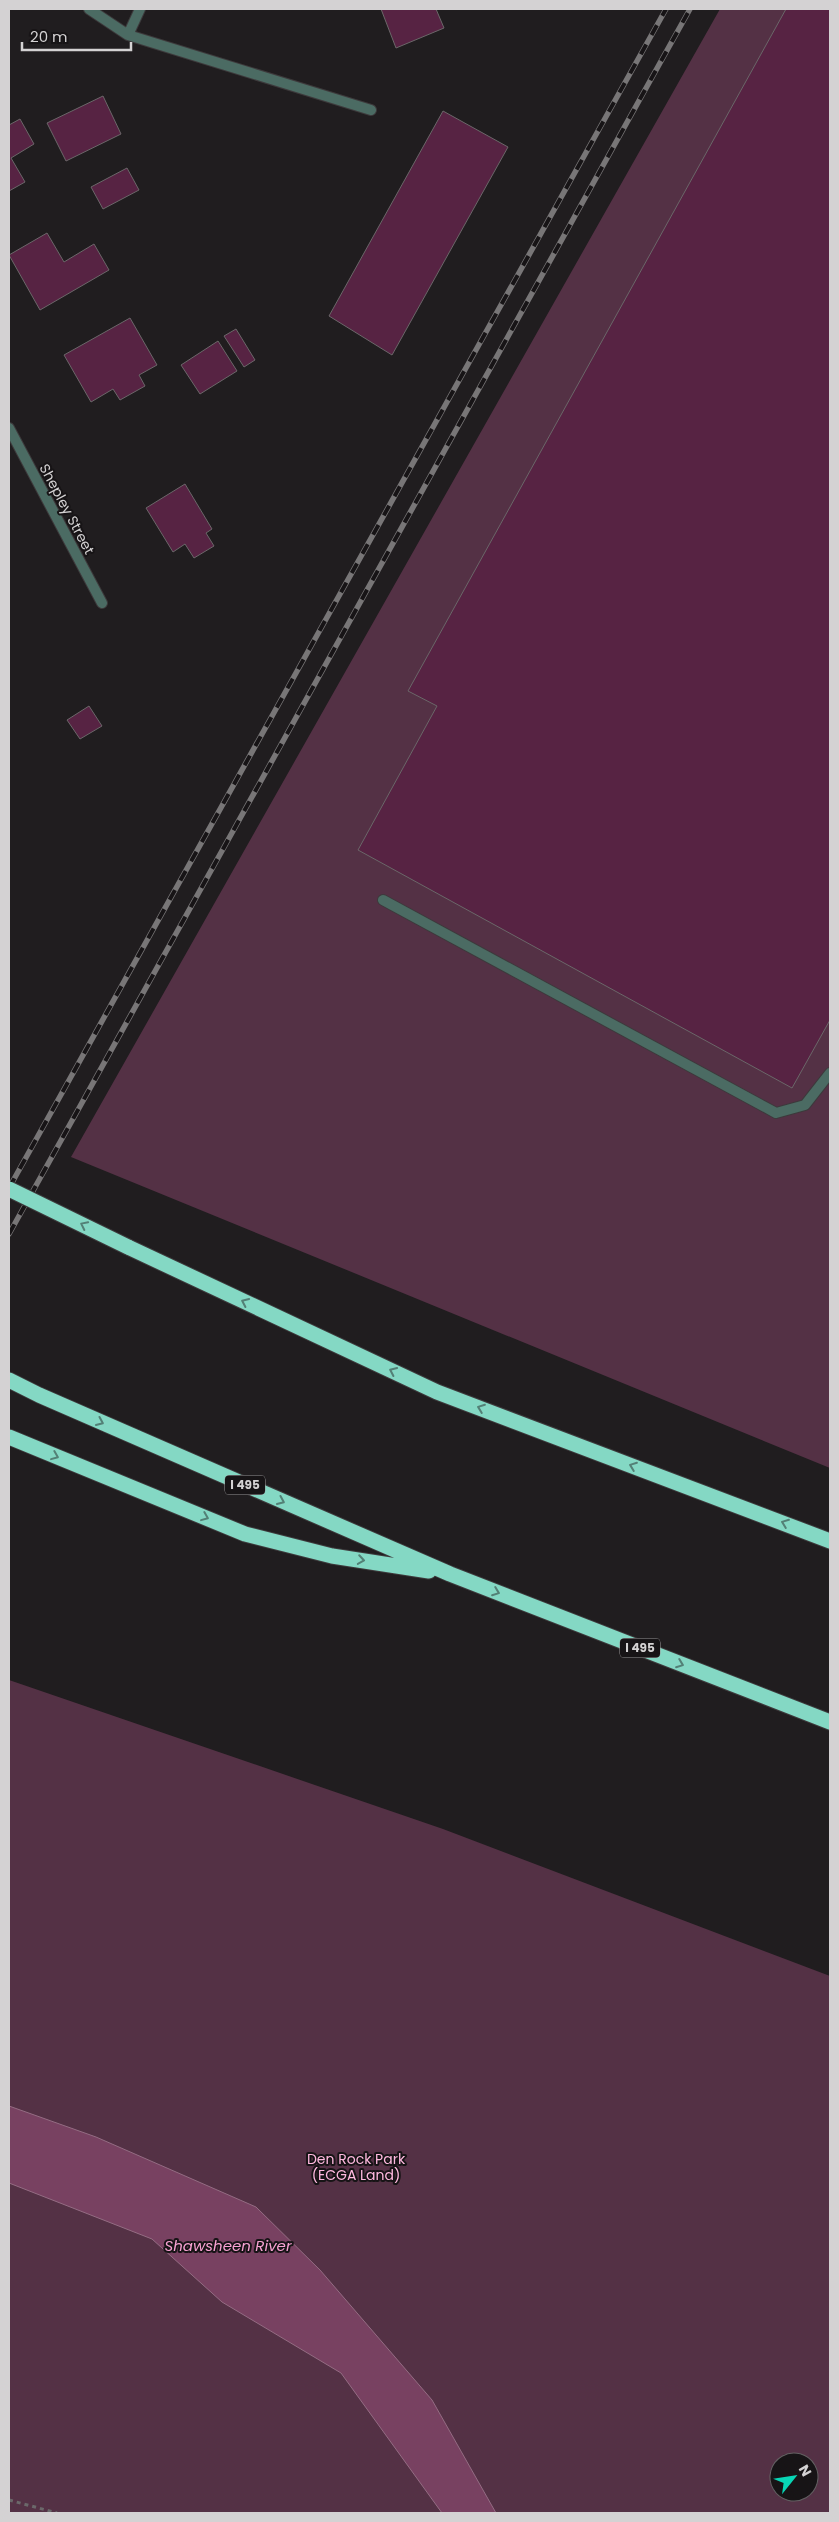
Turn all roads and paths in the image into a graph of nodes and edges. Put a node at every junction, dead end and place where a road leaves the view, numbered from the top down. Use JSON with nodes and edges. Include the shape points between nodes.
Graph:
{"nodes":[{"id":1,"x":90,"y":9,"type":"edge"},
{"id":2,"x":140,"y":9,"type":"edge"},
{"id":3,"x":128,"y":35,"type":"junction"},
{"id":4,"x":371,"y":110,"type":"dead end"},
{"id":5,"x":9,"y":428,"type":"edge"},
{"id":6,"x":102,"y":603,"type":"dead end"},
{"id":7,"x":383,"y":900,"type":"dead end"},
{"id":8,"x":830,"y":1073,"type":"edge"},
{"id":9,"x":9,"y":1189,"type":"edge"},
{"id":10,"x":9,"y":1380,"type":"edge"},
{"id":11,"x":9,"y":1437,"type":"edge"},
{"id":12,"x":830,"y":1541,"type":"edge"},
{"id":13,"x":450,"y":1574,"type":"junction"},
{"id":14,"x":830,"y":1722,"type":"edge"},
{"id":15,"x":9,"y":2500,"type":"edge"},
{"id":16,"x":57,"y":2513,"type":"edge"}],
"edges":[{"from":1,"to":3,"type":"street"},
{"from":2,"to":3,"type":"street"},
{"from":3,"to":4,"type":"street"},
{"from":5,"to":6,"type":"street","name":"Shepley Street"},
{"from":7,"to":8,"type":"street","via":[[776,1113],[806,1105]]},
{"from":12,"to":9,"type":"highway","one_way":true,"bridge":true,"via":[[437,1392]]},
{"from":10,"to":13,"type":"highway","number":"I 495","one_way":true},
{"from":11,"to":13,"type":"highway","one_way":true,"via":[[245,1534],[332,1556]]},
{"from":13,"to":14,"type":"highway","number":"I 495","one_way":true},
{"from":15,"to":16,"type":"path"}]}
